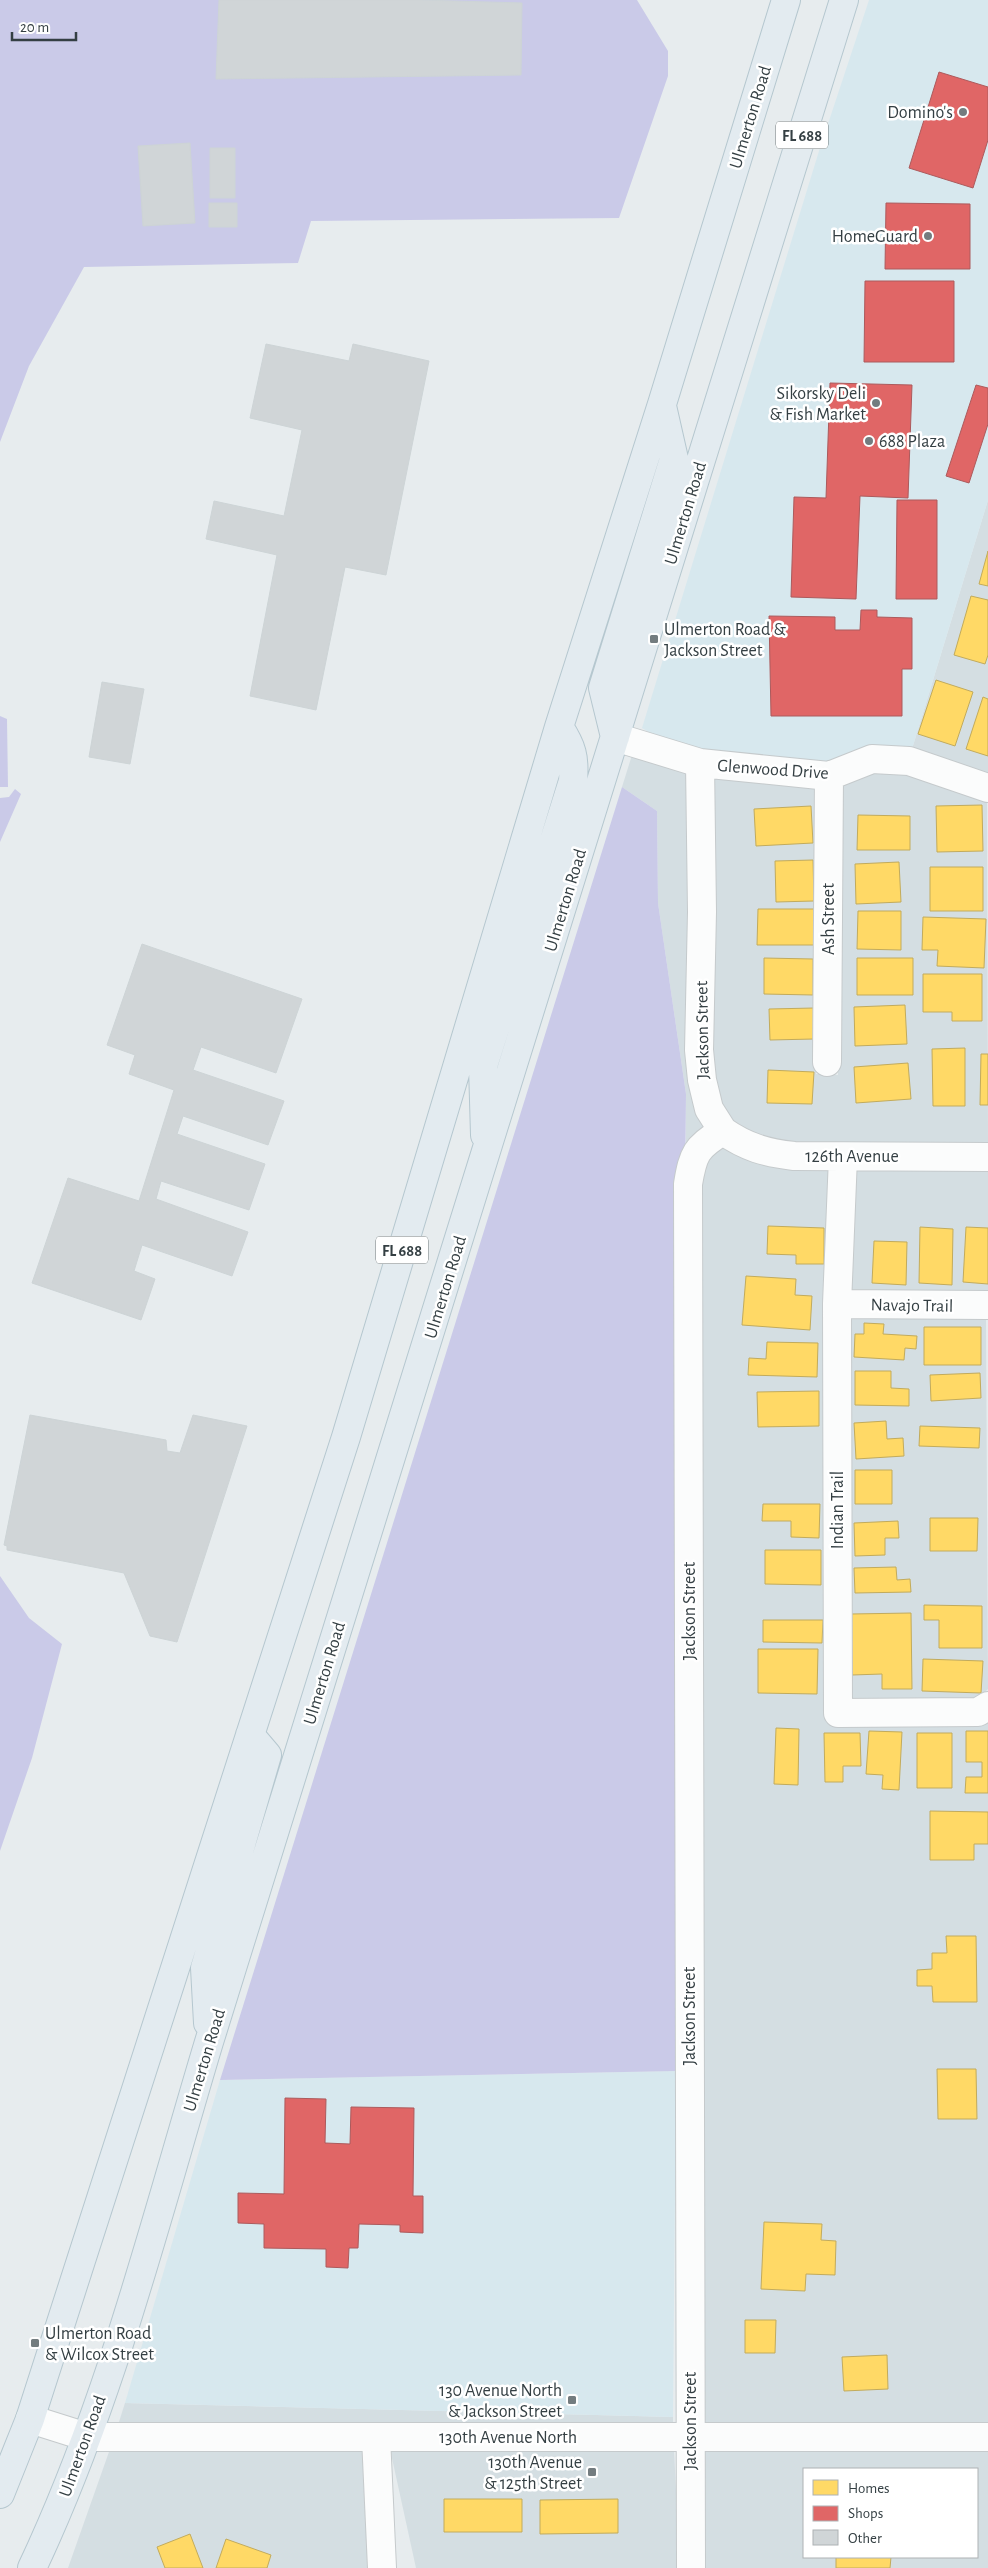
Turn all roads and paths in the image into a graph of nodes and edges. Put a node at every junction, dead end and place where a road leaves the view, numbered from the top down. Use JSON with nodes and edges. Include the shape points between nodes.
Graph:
{"nodes":[{"id":1,"x":786,"y":0,"type":"edge"},
{"id":2,"x":844,"y":0,"type":"edge"},
{"id":3,"x":662,"y":404,"type":"junction"},
{"id":4,"x":559,"y":727,"type":"junction"},
{"id":5,"x":615,"y":737,"type":"junction"},
{"id":6,"x":700,"y":763,"type":"junction"},
{"id":7,"x":830,"y":776,"type":"junction"},
{"id":8,"x":988,"y":788,"type":"edge"},
{"id":9,"x":827,"y":1062,"type":"dead end"},
{"id":10,"x":723,"y":1131,"type":"junction"},
{"id":11,"x":843,"y":1156,"type":"junction"},
{"id":12,"x":988,"y":1157,"type":"edge"},
{"id":13,"x":485,"y":1159,"type":"junction"},
{"id":14,"x":837,"y":1304,"type":"junction"},
{"id":15,"x":988,"y":1305,"type":"edge"},
{"id":16,"x":988,"y":1706,"type":"edge"},
{"id":17,"x":250,"y":1735,"type":"junction"},
{"id":18,"x":209,"y":2042,"type":"junction"},
{"id":19,"x":30,"y":2419,"type":"junction"},
{"id":20,"x":87,"y":2437,"type":"junction"},
{"id":21,"x":376,"y":2437,"type":"junction"},
{"id":22,"x":689,"y":2437,"type":"junction"},
{"id":23,"x":988,"y":2437,"type":"edge"},
{"id":24,"x":0,"y":2494,"type":"edge"},
{"id":25,"x":32,"y":2568,"type":"edge"},
{"id":26,"x":382,"y":2568,"type":"edge"},
{"id":27,"x":691,"y":2568,"type":"edge"}],
"edges":[{"from":1,"to":3,"type":"main road","name":"Ulmerton Road","number":"FL 688"},
{"from":2,"to":5,"type":"main road","name":"Ulmerton Road","number":"FL 688"},
{"from":3,"to":4,"type":"main road","name":"Ulmerton Road","number":"FL 688"},
{"from":3,"to":5,"type":"main road","via":[[674,459],[603,688]]},
{"from":4,"to":13,"type":"main road","via":[[571,745],[573,781],[483,1066]]},
{"from":4,"to":17,"type":"main road","name":"Ulmerton Road","number":"FL 688","via":[[351,1420]]},
{"from":5,"to":6,"type":"street"},
{"from":5,"to":13,"type":"main road","name":"Ulmerton Road","number":"FL 688"},
{"from":6,"to":7,"type":"street","name":"Glenwood Drive"},
{"from":6,"to":10,"type":"street","name":"Jackson Street","via":[[700,1050],[702,1080],[710,1109]]},
{"from":7,"to":8,"type":"street","name":"Glenwood Drive","via":[[872,759],[901,760]]},
{"from":7,"to":9,"type":"street","name":"Ash Street"},
{"from":10,"to":11,"type":"street","name":"126th Avenue","via":[[740,1143],[767,1153]]},
{"from":10,"to":22,"type":"street","name":"Jackson Street","via":[[706,1141],[692,1159],[688,1184]]},
{"from":11,"to":12,"type":"street","name":"126th Avenue"},
{"from":11,"to":14,"type":"street","name":"Indian Trail"},
{"from":13,"to":18,"type":"main road","name":"Ulmerton Road","number":"FL 688"},
{"from":14,"to":15,"type":"street","name":"Navajo Trail"},
{"from":14,"to":16,"type":"street","name":"Indian Trail","via":[[838,1713],[978,1712]]},
{"from":17,"to":18,"type":"main road","via":[[267,1755],[205,1968]]},
{"from":17,"to":19,"type":"main road","name":"Ulmerton Road","number":"FL 688"},
{"from":18,"to":20,"type":"main road","name":"Ulmerton Road","number":"FL 688","via":[[116,2354]]},
{"from":19,"to":20,"type":"street","name":"130th Avenue North"},
{"from":19,"to":24,"type":"main road","name":"Ulmerton Road","number":"FL 688"},
{"from":20,"to":21,"type":"street","name":"130th Avenue North"},
{"from":20,"to":25,"type":"main road","name":"Ulmerton Road","number":"FL 688"},
{"from":21,"to":22,"type":"street","name":"130th Avenue North"},
{"from":21,"to":26,"type":"street"},
{"from":22,"to":23,"type":"street","name":"130th Avenue North"},
{"from":22,"to":27,"type":"street","name":"Jackson Street"}]}
